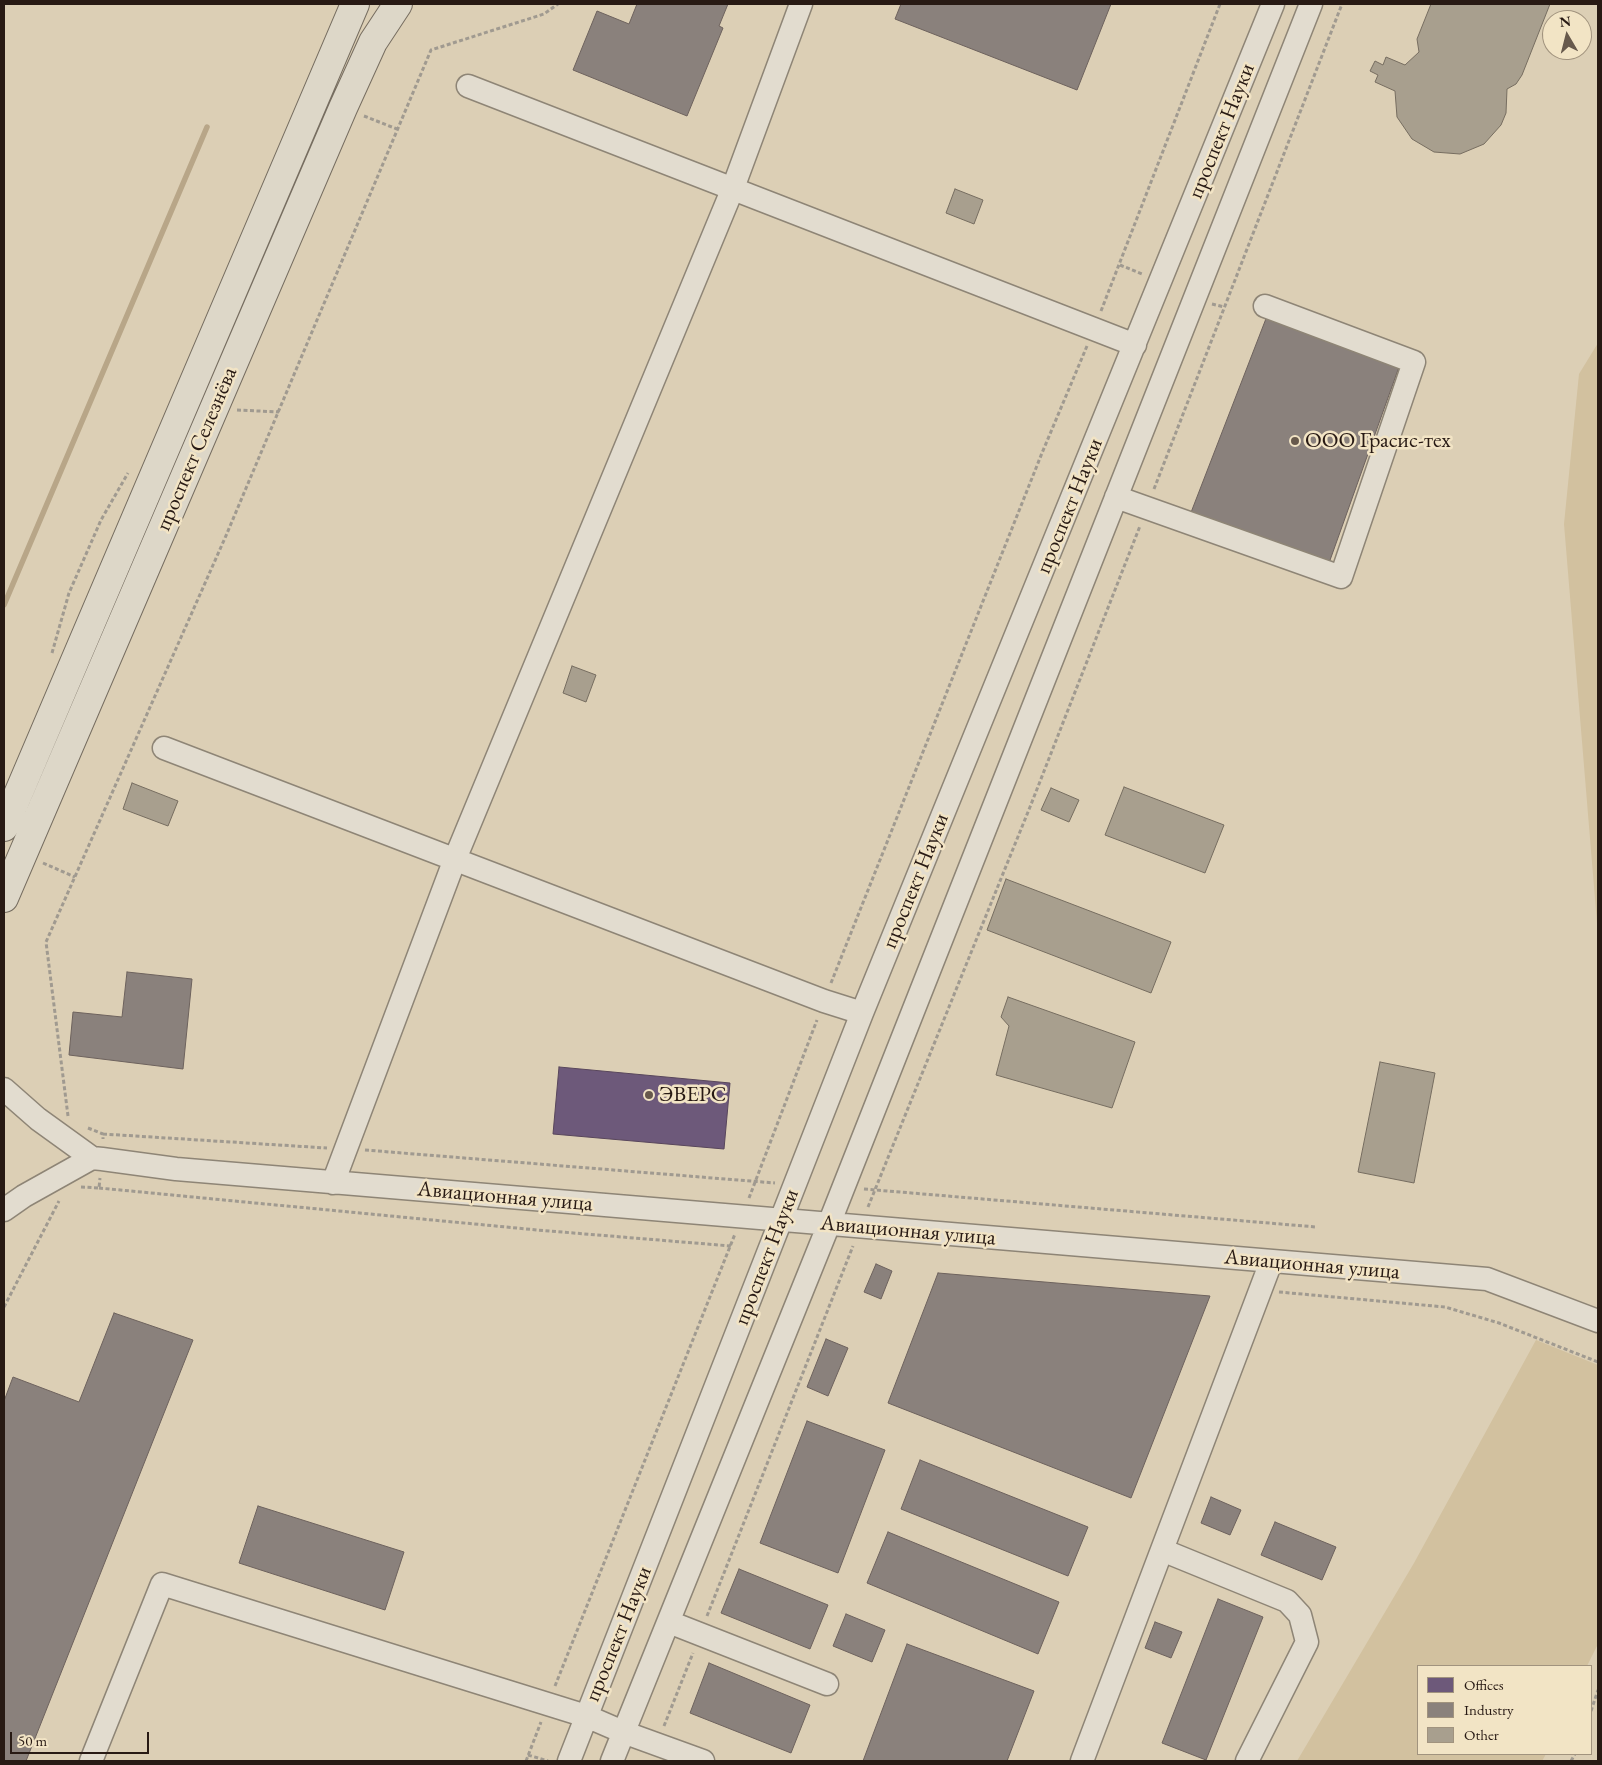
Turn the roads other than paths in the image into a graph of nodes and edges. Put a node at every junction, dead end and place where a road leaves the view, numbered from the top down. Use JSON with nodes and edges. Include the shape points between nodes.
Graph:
{"nodes":[{"id":1,"x":355,"y":4,"type":"edge"},
{"id":2,"x":398,"y":4,"type":"edge"},
{"id":3,"x":801,"y":4,"type":"edge"},
{"id":4,"x":1273,"y":4,"type":"edge"},
{"id":5,"x":1311,"y":4,"type":"edge"},
{"id":6,"x":468,"y":86,"type":"dead end"},
{"id":7,"x":733,"y":188,"type":"junction"},
{"id":8,"x":1266,"y":306,"type":"dead end"},
{"id":9,"x":1135,"y":345,"type":"junction"},
{"id":10,"x":1116,"y":497,"type":"junction"},
{"id":11,"x":164,"y":748,"type":"dead end"},
{"id":12,"x":4,"y":827,"type":"edge"},
{"id":13,"x":455,"y":858,"type":"junction"},
{"id":14,"x":4,"y":898,"type":"edge"},
{"id":15,"x":862,"y":1013,"type":"junction"},
{"id":16,"x":4,"y":1089,"type":"edge"},
{"id":17,"x":97,"y":1158,"type":"junction"},
{"id":18,"x":333,"y":1183,"type":"junction"},
{"id":19,"x":4,"y":1210,"type":"edge"},
{"id":20,"x":782,"y":1220,"type":"junction"},
{"id":21,"x":828,"y":1224,"type":"junction"},
{"id":22,"x":1271,"y":1262,"type":"junction"},
{"id":23,"x":1598,"y":1320,"type":"edge"},
{"id":24,"x":1162,"y":1550,"type":"junction"},
{"id":25,"x":669,"y":1622,"type":"junction"},
{"id":26,"x":827,"y":1684,"type":"dead end"},
{"id":27,"x":586,"y":1716,"type":"junction"},
{"id":28,"x":623,"y":1732,"type":"junction"},
{"id":29,"x":91,"y":1761,"type":"edge"},
{"id":30,"x":569,"y":1761,"type":"edge"},
{"id":31,"x":612,"y":1761,"type":"edge"},
{"id":32,"x":703,"y":1761,"type":"edge"},
{"id":33,"x":1082,"y":1761,"type":"edge"},
{"id":34,"x":1247,"y":1761,"type":"edge"}],
"edges":[{"from":1,"to":12,"type":"main road","name":"проспект Селезнёва"},
{"from":2,"to":14,"type":"main road","name":"проспект Селезнёва","via":[[373,42],[343,108]]},
{"from":3,"to":7,"type":"street"},
{"from":4,"to":9,"type":"street","name":"проспект Науки"},
{"from":5,"to":10,"type":"street","name":"проспект Науки"},
{"from":6,"to":7,"type":"street"},
{"from":7,"to":9,"type":"street"},
{"from":7,"to":13,"type":"street"},
{"from":8,"to":10,"type":"street","via":[[1414,362],[1341,577]]},
{"from":9,"to":15,"type":"street","name":"проспект Науки"},
{"from":10,"to":21,"type":"street","name":"проспект Науки"},
{"from":11,"to":13,"type":"street"},
{"from":13,"to":15,"type":"street"},
{"from":13,"to":18,"type":"street"},
{"from":15,"to":20,"type":"street","name":"проспект Науки"},
{"from":16,"to":17,"type":"street","via":[[38,1119]]},
{"from":17,"to":18,"type":"street","name":"Авиационная улица","via":[[176,1169]]},
{"from":17,"to":19,"type":"street"},
{"from":18,"to":20,"type":"street","name":"Авиационная улица"},
{"from":20,"to":21,"type":"street","name":"Авиационная улица"},
{"from":20,"to":27,"type":"street","name":"проспект Науки"},
{"from":21,"to":22,"type":"street","name":"Авиационная улица"},
{"from":21,"to":25,"type":"street","name":"проспект Науки"},
{"from":22,"to":23,"type":"street","name":"Авиационная улица","via":[[1487,1279]]},
{"from":22,"to":24,"type":"street"},
{"from":24,"to":33,"type":"street"},
{"from":24,"to":34,"type":"street","via":[[1287,1601],[1300,1615],[1307,1642]]},
{"from":25,"to":26,"type":"street"},
{"from":25,"to":28,"type":"street","name":"проспект Науки"},
{"from":27,"to":28,"type":"street"},
{"from":27,"to":29,"type":"street","via":[[162,1584]]},
{"from":27,"to":30,"type":"street","name":"проспект Науки"},
{"from":28,"to":31,"type":"street","name":"проспект Науки"},
{"from":28,"to":32,"type":"street"}]}
